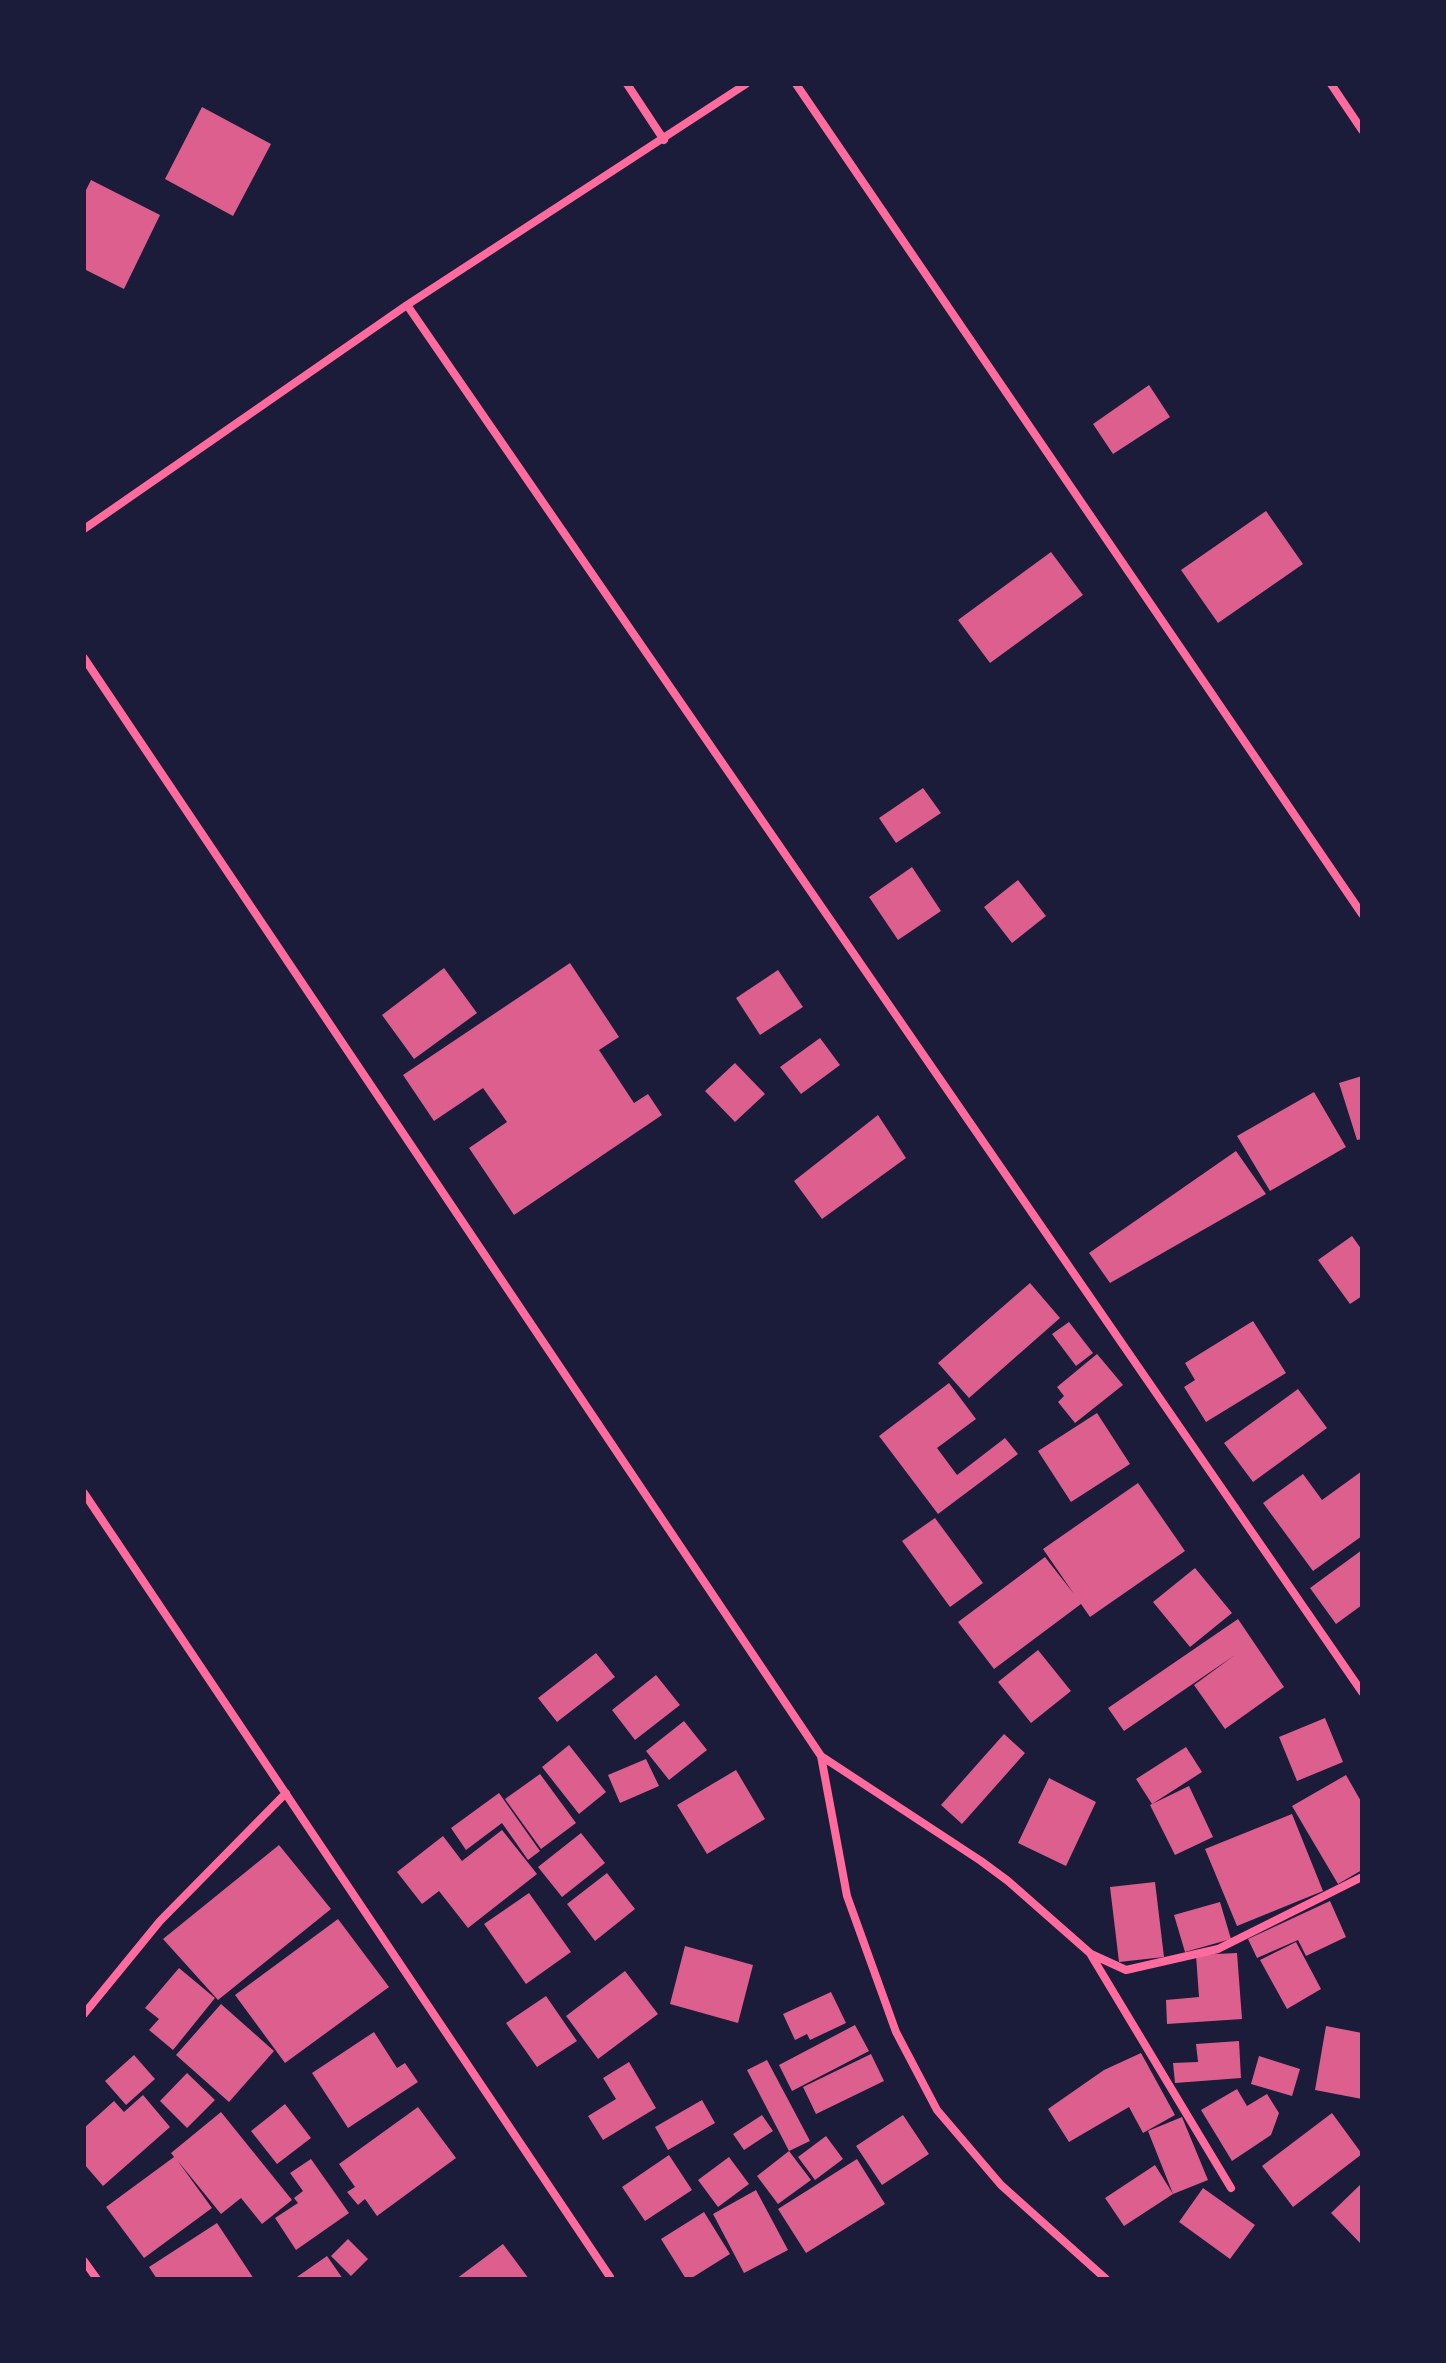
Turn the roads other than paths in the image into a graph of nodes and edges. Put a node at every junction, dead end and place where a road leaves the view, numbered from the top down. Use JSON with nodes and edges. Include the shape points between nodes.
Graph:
{"nodes":[{"id":1,"x":627,"y":84,"type":"edge"},
{"id":2,"x":746,"y":84,"type":"edge"},
{"id":3,"x":796,"y":84,"type":"edge"},
{"id":4,"x":1331,"y":84,"type":"edge"},
{"id":5,"x":1362,"y":130,"type":"edge"},
{"id":6,"x":664,"y":140,"type":"junction"},
{"id":7,"x":407,"y":305,"type":"junction"},
{"id":8,"x":84,"y":529,"type":"edge"},
{"id":9,"x":84,"y":658,"type":"edge"},
{"id":10,"x":1362,"y":914,"type":"edge"},
{"id":11,"x":84,"y":1493,"type":"edge"},
{"id":12,"x":1362,"y":1692,"type":"edge"},
{"id":13,"x":821,"y":1756,"type":"junction"},
{"id":14,"x":286,"y":1793,"type":"junction"},
{"id":15,"x":1362,"y":1877,"type":"edge"},
{"id":16,"x":1091,"y":1954,"type":"junction"},
{"id":17,"x":84,"y":2014,"type":"edge"},
{"id":18,"x":1231,"y":2188,"type":"dead end"},
{"id":19,"x":84,"y":2261,"type":"edge"},
{"id":20,"x":610,"y":2277,"type":"edge"},
{"id":21,"x":97,"y":2279,"type":"edge"},
{"id":22,"x":1106,"y":2279,"type":"edge"}],
"edges":[{"from":1,"to":6,"type":"street"},
{"from":2,"to":6,"type":"street"},
{"from":3,"to":10,"type":"street"},
{"from":4,"to":5,"type":"street"},
{"from":6,"to":7,"type":"street"},
{"from":7,"to":8,"type":"street"},
{"from":7,"to":12,"type":"street"},
{"from":9,"to":13,"type":"street"},
{"from":11,"to":14,"type":"street"},
{"from":13,"to":16,"type":"street","via":[[981,1861]]},
{"from":13,"to":22,"type":"street","via":[[847,1896],[896,2032],[937,2110],[1001,2185]]},
{"from":14,"to":17,"type":"street","via":[[160,1921]]},
{"from":14,"to":20,"type":"street"},
{"from":15,"to":16,"type":"street","via":[[1218,1949],[1126,1970]]},
{"from":16,"to":18,"type":"street"},
{"from":19,"to":21,"type":"street"}]}
